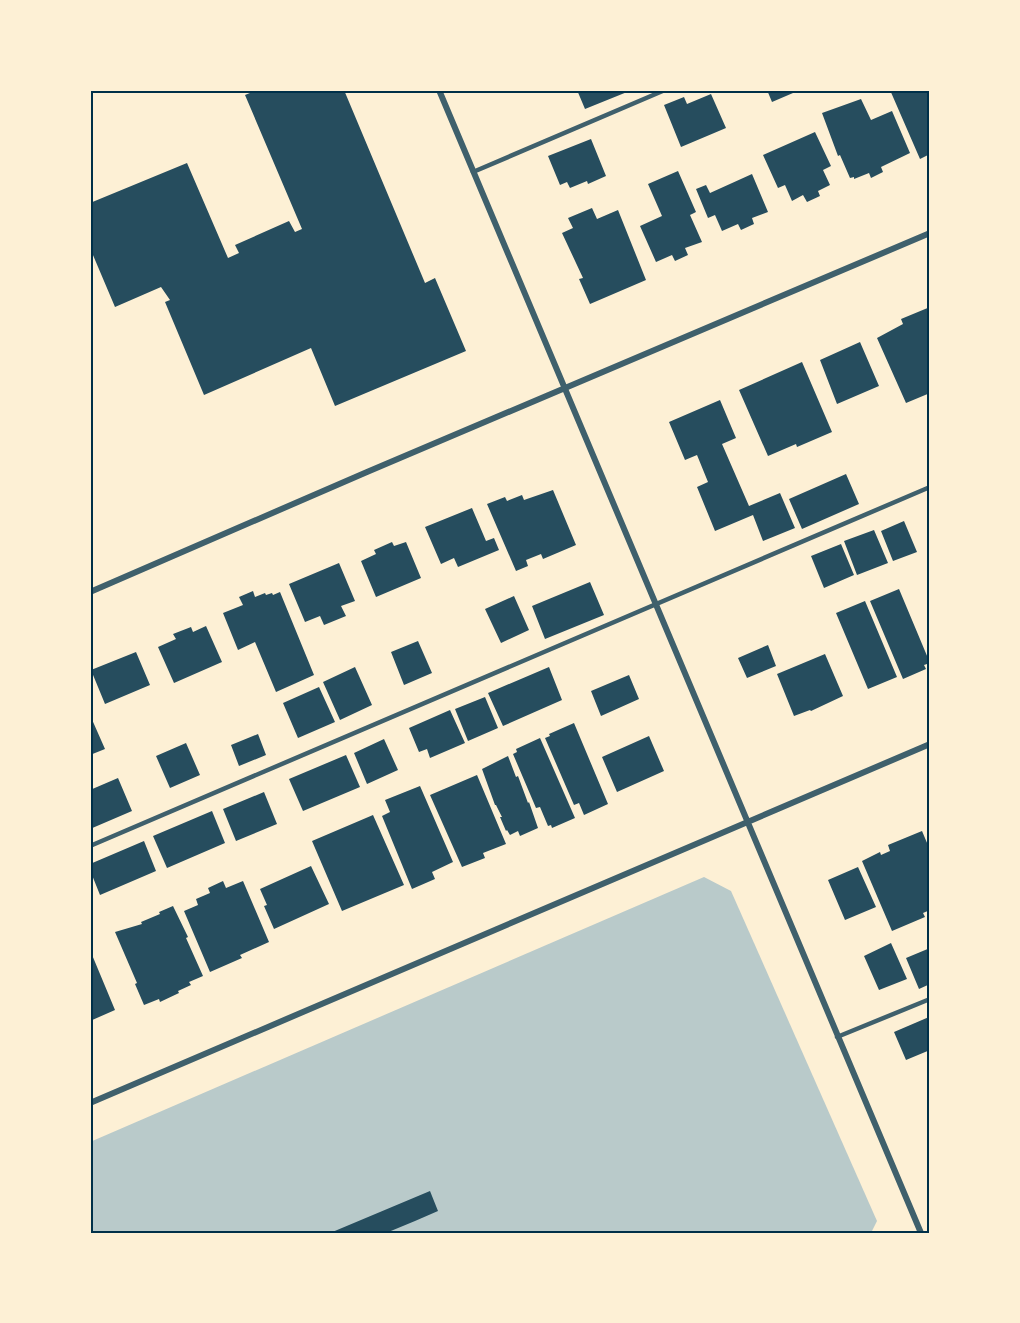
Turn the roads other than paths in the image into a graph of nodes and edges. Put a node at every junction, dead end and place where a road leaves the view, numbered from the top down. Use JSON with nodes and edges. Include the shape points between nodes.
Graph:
{"nodes":[{"id":1,"x":439,"y":90,"type":"edge"},
{"id":2,"x":665,"y":90,"type":"edge"},
{"id":3,"x":473,"y":172,"type":"junction"},
{"id":4,"x":930,"y":233,"type":"edge"},
{"id":5,"x":564,"y":389,"type":"junction"},
{"id":6,"x":930,"y":487,"type":"edge"},
{"id":7,"x":90,"y":592,"type":"edge"},
{"id":8,"x":655,"y":604,"type":"junction"},
{"id":9,"x":930,"y":744,"type":"edge"},
{"id":10,"x":746,"y":822,"type":"junction"},
{"id":11,"x":90,"y":846,"type":"edge"},
{"id":12,"x":930,"y":999,"type":"edge"},
{"id":13,"x":837,"y":1037,"type":"junction"},
{"id":14,"x":90,"y":1103,"type":"edge"},
{"id":15,"x":921,"y":1233,"type":"edge"}],
"edges":[{"from":1,"to":3,"type":"street"},
{"from":2,"to":3,"type":"lane"},
{"from":3,"to":5,"type":"street"},
{"from":4,"to":5,"type":"street"},
{"from":5,"to":7,"type":"street"},
{"from":5,"to":8,"type":"street"},
{"from":6,"to":8,"type":"lane"},
{"from":8,"to":10,"type":"street"},
{"from":8,"to":11,"type":"lane"},
{"from":9,"to":10,"type":"street"},
{"from":10,"to":13,"type":"street"},
{"from":10,"to":14,"type":"street"},
{"from":12,"to":13,"type":"lane"},
{"from":13,"to":15,"type":"street"}]}
